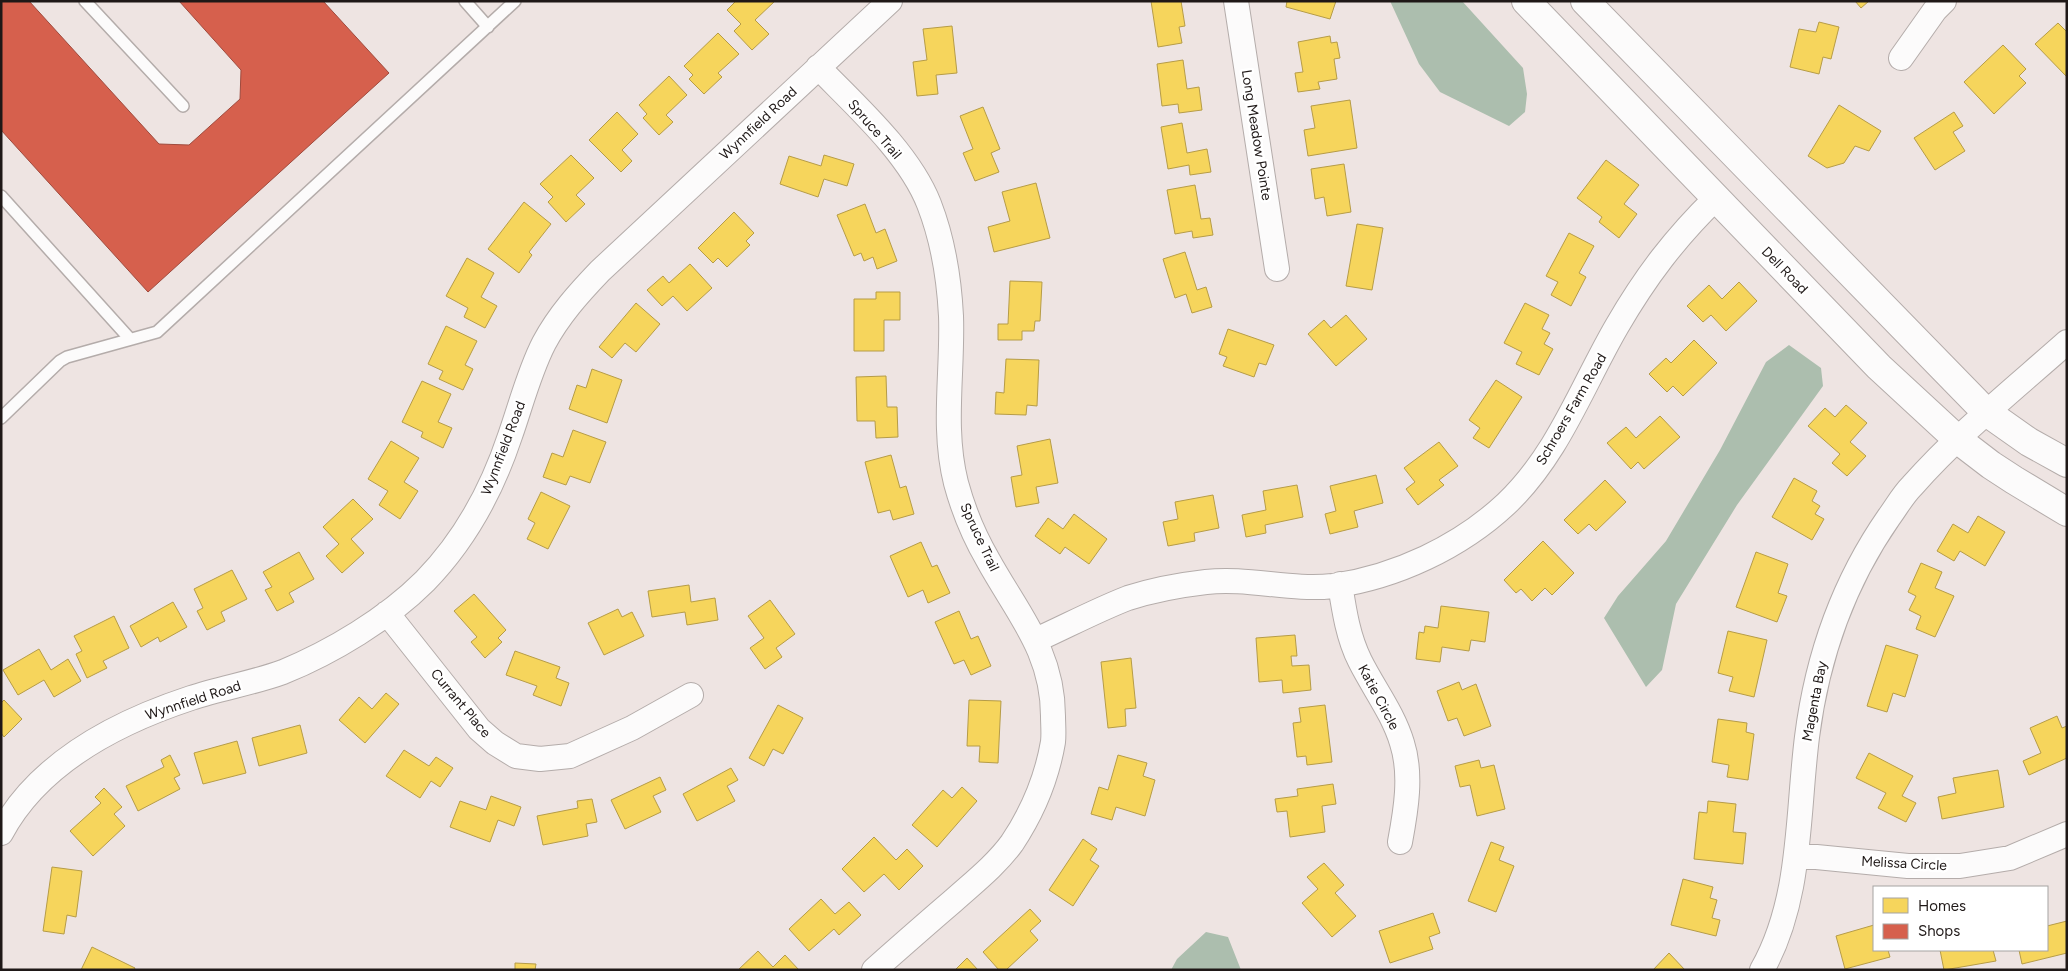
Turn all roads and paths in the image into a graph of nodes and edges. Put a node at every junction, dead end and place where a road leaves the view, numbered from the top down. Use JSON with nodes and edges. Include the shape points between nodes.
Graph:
{"nodes":[{"id":1,"x":85,"y":1,"type":"edge"},
{"id":2,"x":465,"y":1,"type":"edge"},
{"id":3,"x":515,"y":1,"type":"edge"},
{"id":4,"x":890,"y":1,"type":"edge"},
{"id":5,"x":1236,"y":1,"type":"edge"},
{"id":6,"x":1526,"y":1,"type":"edge"},
{"id":7,"x":1585,"y":1,"type":"edge"},
{"id":8,"x":1944,"y":1,"type":"edge"},
{"id":9,"x":488,"y":27,"type":"junction"},
{"id":10,"x":1901,"y":58,"type":"dead end"},
{"id":11,"x":818,"y":67,"type":"junction"},
{"id":12,"x":182,"y":106,"type":"dead end"},
{"id":13,"x":1,"y":196,"type":"edge"},
{"id":14,"x":1716,"y":198,"type":"junction"},
{"id":15,"x":1277,"y":269,"type":"dead end"},
{"id":16,"x":130,"y":339,"type":"junction"},
{"id":17,"x":2067,"y":342,"type":"edge"},
{"id":18,"x":1985,"y":411,"type":"junction"},
{"id":19,"x":1,"y":418,"type":"edge"},
{"id":20,"x":1957,"y":438,"type":"junction"},
{"id":21,"x":2067,"y":463,"type":"edge"},
{"id":22,"x":2067,"y":512,"type":"edge"},
{"id":23,"x":1340,"y":584,"type":"junction"},
{"id":24,"x":387,"y":613,"type":"junction"},
{"id":25,"x":1036,"y":640,"type":"junction"},
{"id":26,"x":691,"y":695,"type":"dead end"},
{"id":27,"x":1,"y":833,"type":"edge"},
{"id":28,"x":2067,"y":834,"type":"edge"},
{"id":29,"x":1400,"y":842,"type":"dead end"},
{"id":30,"x":1796,"y":855,"type":"junction"},
{"id":31,"x":874,"y":970,"type":"edge"},
{"id":32,"x":1762,"y":970,"type":"edge"}],
"edges":[{"from":1,"to":12,"type":"lane"},
{"from":2,"to":9,"type":"lane"},
{"from":3,"to":9,"type":"lane"},
{"from":4,"to":11,"type":"street","name":"Wynnfield Road"},
{"from":5,"to":15,"type":"street","name":"Long Meadow Pointe"},
{"from":6,"to":14,"type":"main road","name":"Dell Road"},
{"from":7,"to":18,"type":"main road"},
{"from":8,"to":10,"type":"street"},
{"from":9,"to":16,"type":"lane","via":[[157,332]]},
{"from":11,"to":24,"type":"street","name":"Wynnfield Road","via":[[600,270],[568,305],[544,344],[489,491],[460,538],[425,581]]},
{"from":11,"to":25,"type":"street","name":"Spruce Trail","via":[[884,135],[908,167],[930,208],[941,238],[948,279],[951,318],[949,442],[956,483],[969,522],[987,559]]},
{"from":13,"to":16,"type":"lane"},
{"from":14,"to":20,"type":"main road","name":"Dell Road","via":[[1879,367]]},
{"from":14,"to":23,"type":"street","name":"Schroers Farm Road","via":[[1671,245],[1642,284],[1564,427],[1538,468],[1506,504],[1470,533],[1428,556],[1383,575]]},
{"from":16,"to":19,"type":"lane","via":[[60,361]]},
{"from":17,"to":18,"type":"street","name":"Magenta Bay"},
{"from":18,"to":20,"type":"street","name":"Magenta Bay"},
{"from":18,"to":21,"type":"main road","via":[[2029,442]]},
{"from":20,"to":22,"type":"main road","name":"Dell Road","via":[[2014,480]]},
{"from":20,"to":30,"type":"street","name":"Magenta Bay","via":[[1910,487],[1879,532],[1851,580],[1830,631],[1815,684],[1806,738]]},
{"from":23,"to":25,"type":"street","name":"Schroers Farm Road","via":[[1208,581],[1167,588],[1092,613]]},
{"from":23,"to":29,"type":"street","name":"Katie Circle","via":[[1349,634],[1360,661],[1391,714],[1403,745],[1407,777],[1406,810]]},
{"from":24,"to":26,"type":"street","name":"Currant Place","via":[[479,729],[516,756],[540,759],[570,756],[632,728]]},
{"from":24,"to":27,"type":"street","name":"Wynnfield Road","via":[[335,648],[285,671],[136,718],[85,747],[37,782],[13,811]]},
{"from":25,"to":31,"type":"street","name":"Spruce Trail","via":[[1045,662],[1053,702],[1053,740],[1030,813],[1011,844],[984,874]]},
{"from":28,"to":30,"type":"street","name":"Melissa Circle","via":[[2010,858],[1960,866],[1908,866]]},
{"from":30,"to":32,"type":"street","name":"Magenta Bay","via":[[1785,914]]}]}
